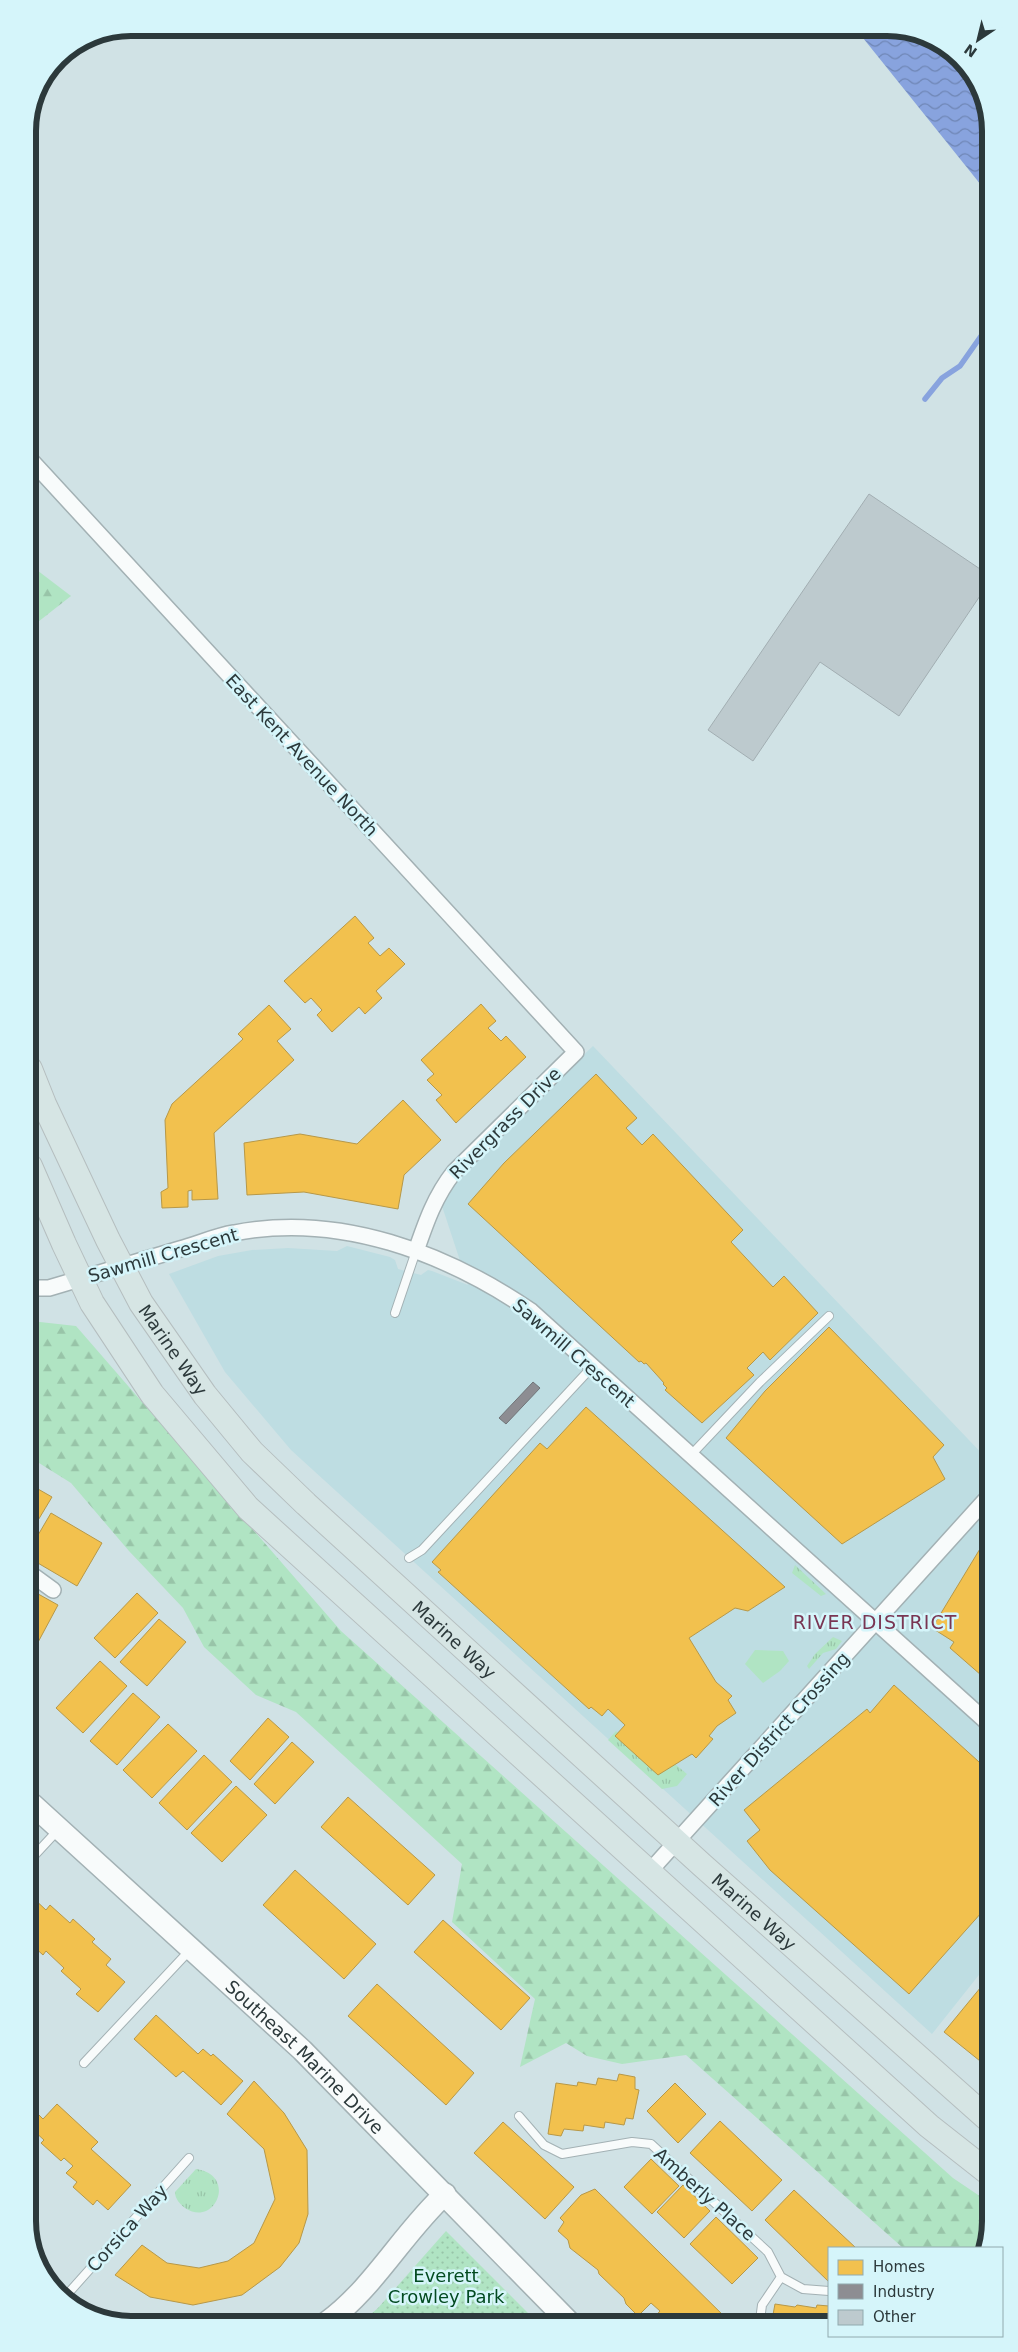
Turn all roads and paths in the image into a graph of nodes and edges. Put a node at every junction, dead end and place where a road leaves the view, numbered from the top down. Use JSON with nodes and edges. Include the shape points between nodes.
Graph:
{"nodes":[{"id":1,"x":36,"y":467,"type":"edge"},
{"id":2,"x":576,"y":1052,"type":"joint"},
{"id":3,"x":36,"y":1084,"type":"edge"},
{"id":4,"x":36,"y":1180,"type":"edge"},
{"id":5,"x":416,"y":1251,"type":"junction"},
{"id":6,"x":122,"y":1266,"type":"junction"},
{"id":7,"x":80,"y":1279,"type":"junction"},
{"id":8,"x":36,"y":1288,"type":"edge"},
{"id":9,"x":395,"y":1313,"type":"dead end"},
{"id":10,"x":829,"y":1316,"type":"dead end"},
{"id":11,"x":592,"y":1367,"type":"junction"},
{"id":12,"x":691,"y":1455,"type":"junction"},
{"id":13,"x":982,"y":1504,"type":"edge"},
{"id":14,"x":408,"y":1558,"type":"dead end"},
{"id":15,"x":36,"y":1578,"type":"edge"},
{"id":16,"x":53,"y":1590,"type":"dead end"},
{"id":17,"x":875,"y":1622,"type":"junction"},
{"id":18,"x":982,"y":1718,"type":"edge"},
{"id":19,"x":36,"y":1808,"type":"edge"},
{"id":20,"x":59,"y":1828,"type":"junction"},
{"id":21,"x":677,"y":1842,"type":"junction"},
{"id":22,"x":36,"y":1854,"type":"edge"},
{"id":23,"x":649,"y":1872,"type":"junction"},
{"id":24,"x":191,"y":1949,"type":"junction"},
{"id":25,"x":84,"y":2062,"type":"dead end"},
{"id":26,"x":982,"y":2114,"type":"edge"},
{"id":27,"x":518,"y":2116,"type":"dead end"},
{"id":28,"x":189,"y":2158,"type":"dead end"},
{"id":29,"x":982,"y":2168,"type":"edge"},
{"id":30,"x":445,"y":2194,"type":"junction"},
{"id":31,"x":781,"y":2277,"type":"junction"},
{"id":32,"x":828,"y":2290,"type":"edge"},
{"id":33,"x":69,"y":2292,"type":"edge"},
{"id":34,"x":334,"y":2316,"type":"edge"},
{"id":35,"x":563,"y":2316,"type":"edge"},
{"id":36,"x":761,"y":2316,"type":"edge"}],
"edges":[{"from":1,"to":2,"type":"street","name":"East Kent Avenue North"},
{"from":2,"to":5,"type":"street","name":"Rivergrass Drive","via":[[454,1172],[433,1203]]},
{"from":3,"to":6,"type":"main road","name":"Marine Way"},
{"from":4,"to":7,"type":"main road"},
{"from":5,"to":6,"type":"street","name":"Sawmill Crescent","via":[[344,1231],[283,1228],[234,1233]]},
{"from":5,"to":9,"type":"lane"},
{"from":5,"to":11,"type":"street","name":"Sawmill Crescent","via":[[499,1289],[531,1312]]},
{"from":6,"to":7,"type":"street","name":"Sawmill Crescent"},
{"from":6,"to":21,"type":"main road","name":"Marine Way","via":[[141,1303],[205,1395],[252,1452]]},
{"from":7,"to":8,"type":"street","name":"Sawmill Crescent"},
{"from":7,"to":23,"type":"main road","via":[[92,1303],[152,1394],[248,1508]]},
{"from":10,"to":12,"type":"lane"},
{"from":11,"to":12,"type":"street","name":"Sawmill Crescent"},
{"from":11,"to":14,"type":"lane","via":[[422,1550]]},
{"from":12,"to":17,"type":"street","name":"Sawmill Crescent"},
{"from":13,"to":17,"type":"street","name":"River District Crossing"},
{"from":15,"to":16,"type":"street"},
{"from":17,"to":18,"type":"street","name":"Sawmill Crescent"},
{"from":17,"to":21,"type":"street","name":"River District Crossing"},
{"from":19,"to":20,"type":"street","name":"Southeast Marine Drive"},
{"from":20,"to":22,"type":"lane"},
{"from":20,"to":24,"type":"street","name":"Southeast Marine Drive"},
{"from":21,"to":23,"type":"street","name":"River District Crossing"},
{"from":21,"to":26,"type":"main road","name":"Marine Way"},
{"from":23,"to":29,"type":"main road","via":[[929,2126]]},
{"from":24,"to":25,"type":"lane"},
{"from":24,"to":30,"type":"street","name":"Southeast Marine Drive","via":[[302,2050]]},
{"from":27,"to":31,"type":"lane","name":"Amberly Place","via":[[544,2145],[562,2154],[632,2142],[651,2144],[768,2252]]},
{"from":28,"to":33,"type":"lane","name":"Corsica Way"},
{"from":30,"to":34,"type":"street","via":[[426,2212],[362,2292]]},
{"from":30,"to":35,"type":"street","name":"Southeast Marine Drive"},
{"from":31,"to":32,"type":"lane","via":[[803,2289]]},
{"from":31,"to":36,"type":"lane","via":[[762,2305]]}]}
